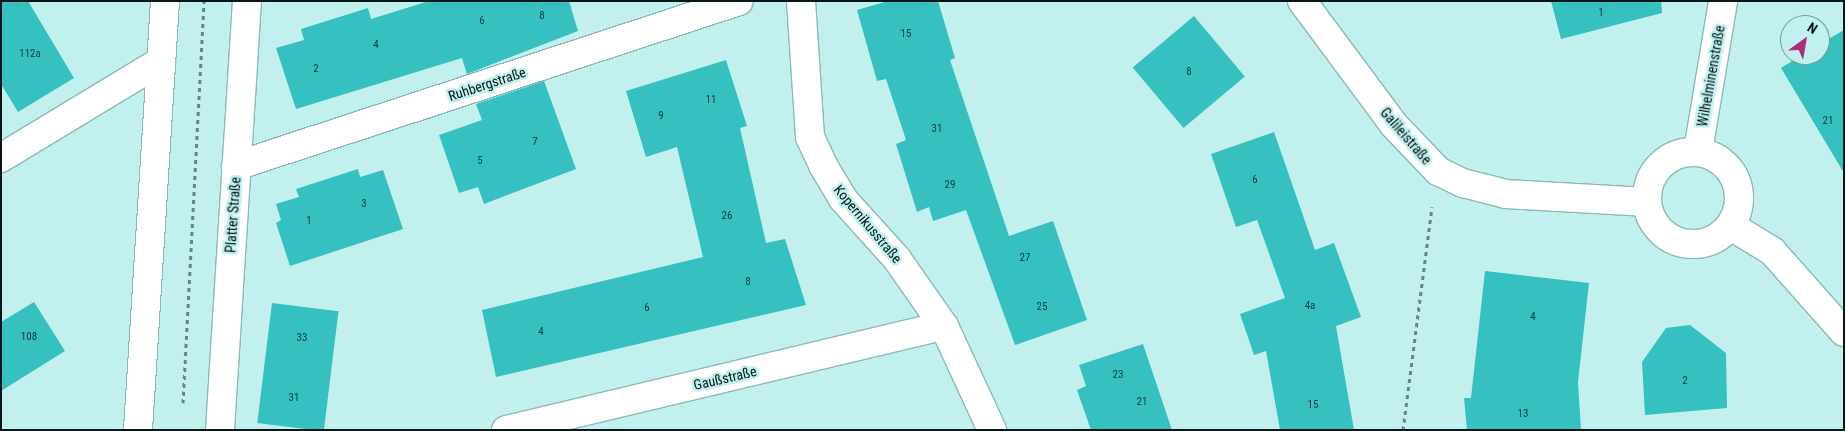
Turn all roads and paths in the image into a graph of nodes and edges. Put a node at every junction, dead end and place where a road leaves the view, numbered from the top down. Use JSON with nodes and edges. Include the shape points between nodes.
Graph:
{"nodes":[{"id":1,"x":165,"y":1,"type":"edge"},
{"id":2,"x":204,"y":1,"type":"edge"},
{"id":3,"x":247,"y":1,"type":"edge"},
{"id":4,"x":739,"y":1,"type":"edge"},
{"id":5,"x":801,"y":1,"type":"edge"},
{"id":6,"x":1302,"y":1,"type":"edge"},
{"id":7,"x":1723,"y":1,"type":"edge"},
{"id":8,"x":161,"y":60,"type":"junction"},
{"id":9,"x":1698,"y":151,"type":"junction"},
{"id":10,"x":1,"y":158,"type":"edge"},
{"id":11,"x":236,"y":166,"type":"junction"},
{"id":12,"x":1438,"y":171,"type":"junction"},
{"id":13,"x":1647,"y":202,"type":"junction"},
{"id":14,"x":1731,"y":226,"type":"junction"},
{"id":15,"x":944,"y":326,"type":"junction"},
{"id":16,"x":1844,"y":332,"type":"edge"},
{"id":17,"x":183,"y":410,"type":"dead end"},
{"id":18,"x":138,"y":430,"type":"edge"},
{"id":19,"x":220,"y":430,"type":"edge"},
{"id":20,"x":506,"y":430,"type":"edge"},
{"id":21,"x":992,"y":430,"type":"edge"},
{"id":22,"x":1403,"y":430,"type":"edge"}],
"edges":[{"from":1,"to":8,"type":"street"},
{"from":2,"to":17,"type":"path"},
{"from":3,"to":11,"type":"street","name":"Platter Straße"},
{"from":4,"to":11,"type":"street","name":"Ruhbergstraße"},
{"from":5,"to":15,"type":"street","name":"Kopernikusstraße","via":[[810,137],[820,160],[844,199],[897,259]]},
{"from":6,"to":12,"type":"street","name":"Galileistraße","via":[[1394,125]]},
{"from":7,"to":9,"type":"street","name":"Wilhelminenstraße"},
{"from":8,"to":10,"type":"street"},
{"from":8,"to":18,"type":"street"},
{"from":9,"to":13,"type":"street","via":[[1666,159],[1655,171]]},
{"from":9,"to":14,"type":"street","via":[[1724,162],[1738,185],[1740,199]]},
{"from":11,"to":19,"type":"street","name":"Platter Straße"},
{"from":12,"to":13,"type":"street","name":"Galileistraße","via":[[1464,184],[1506,194]]},
{"from":12,"to":22,"type":"path"},
{"from":13,"to":14,"type":"street","via":[[1651,217],[1673,240],[1704,243]]},
{"from":14,"to":16,"type":"street","via":[[1772,251]]},
{"from":15,"to":20,"type":"street","name":"Gaußstraße"},
{"from":15,"to":21,"type":"street","name":"Kopernikusstraße"}]}
